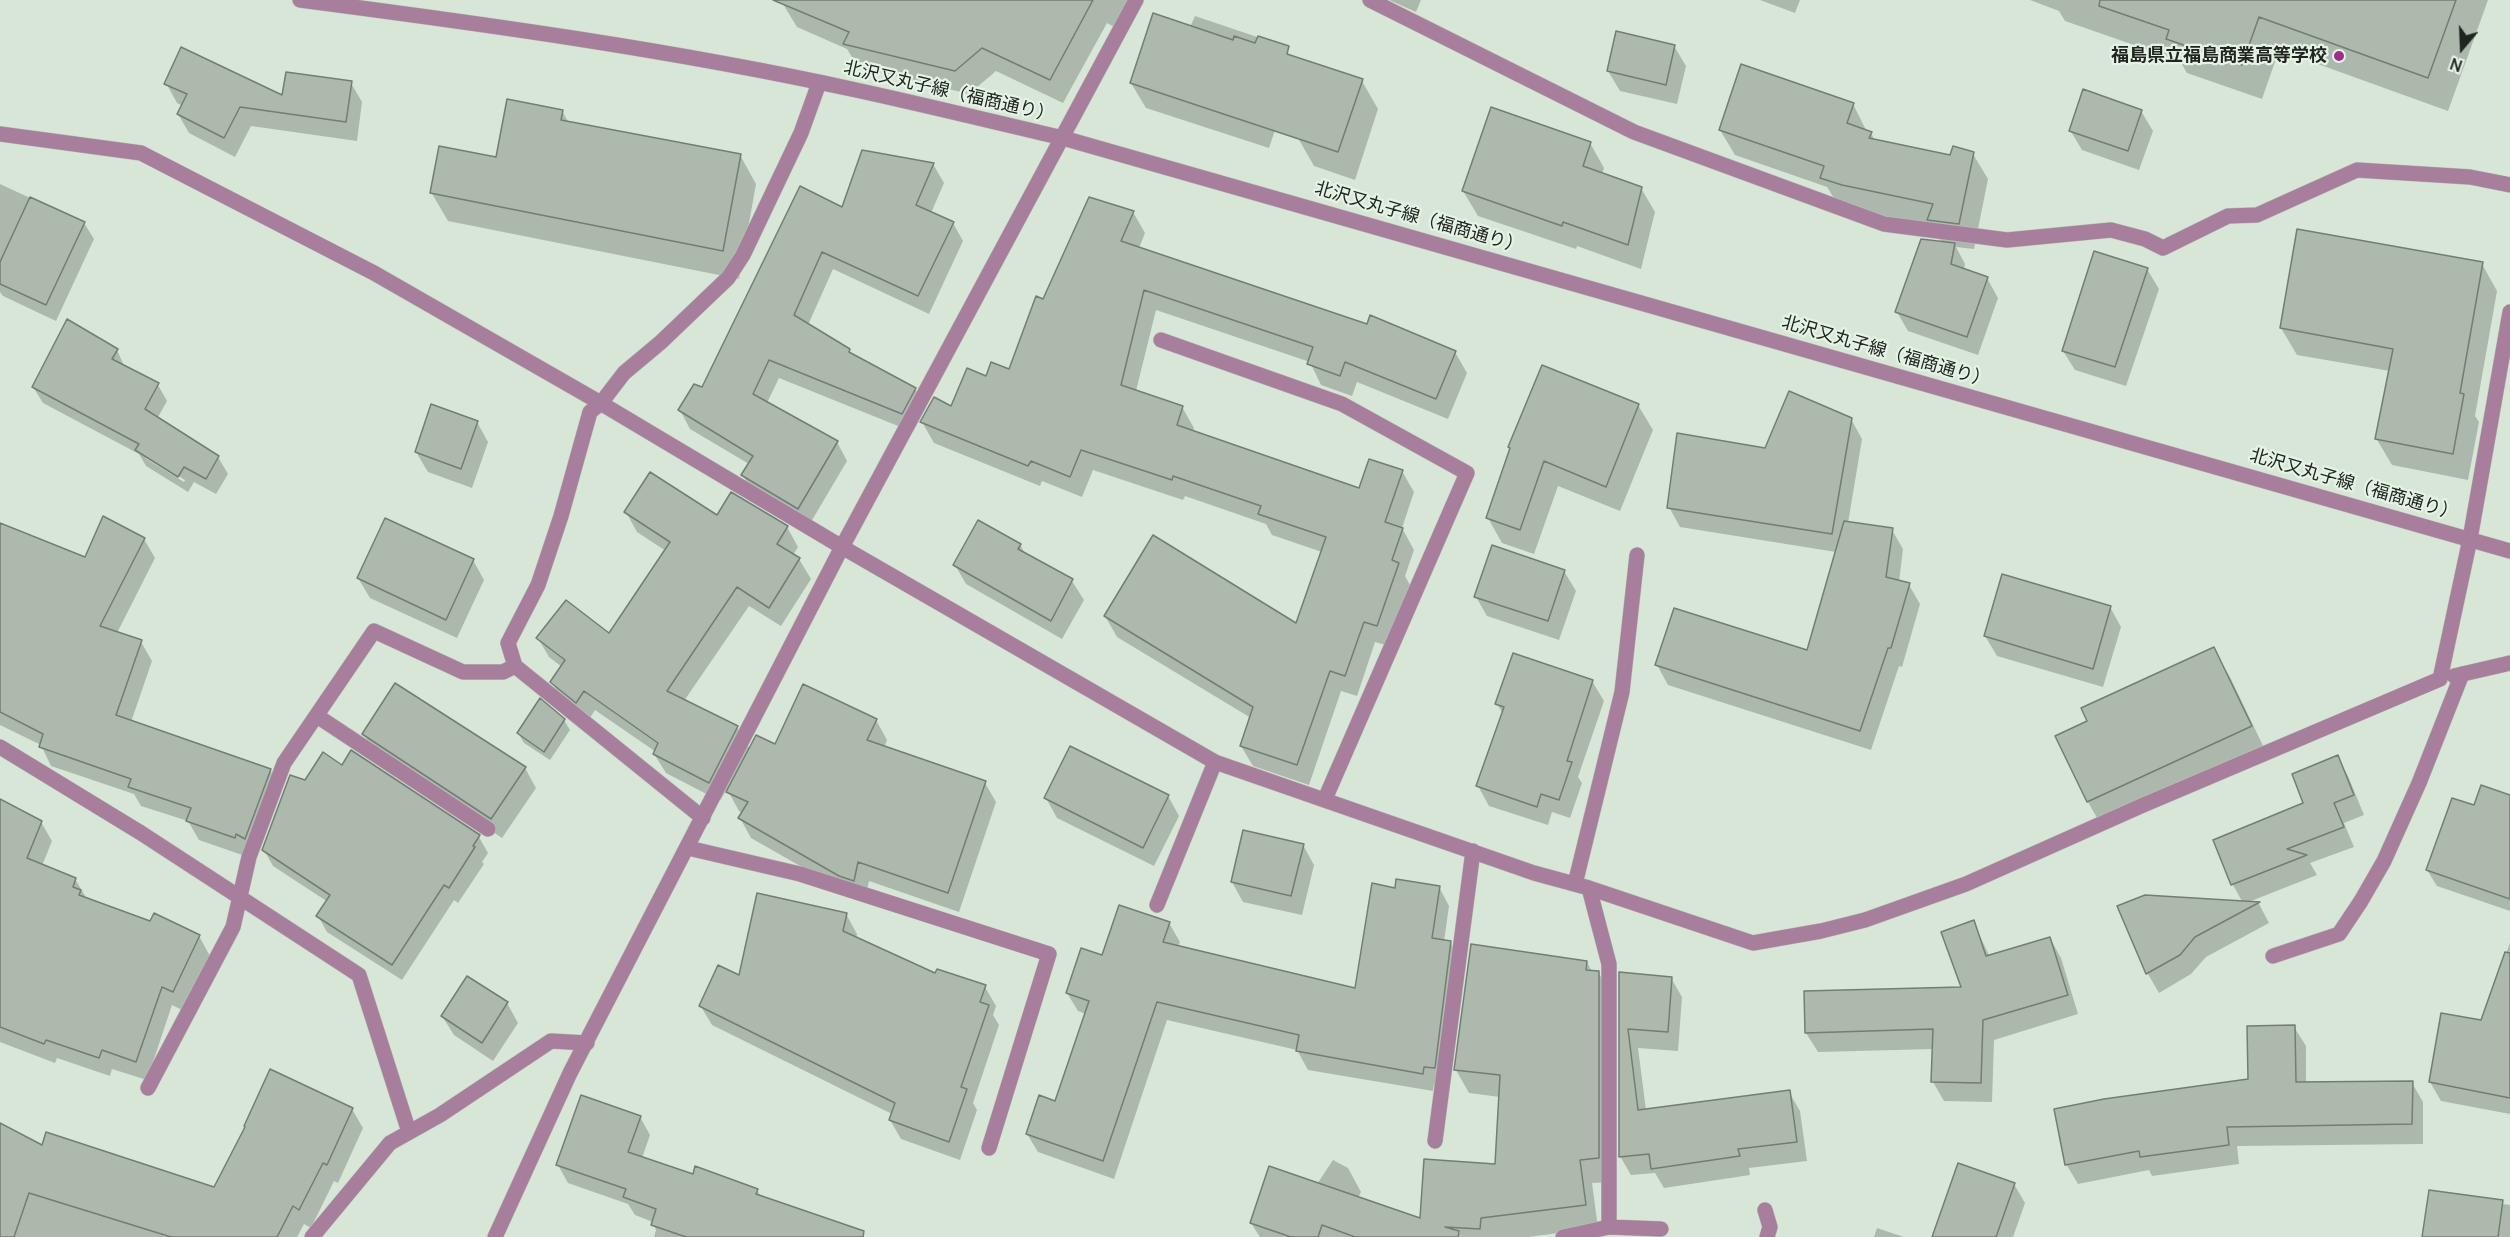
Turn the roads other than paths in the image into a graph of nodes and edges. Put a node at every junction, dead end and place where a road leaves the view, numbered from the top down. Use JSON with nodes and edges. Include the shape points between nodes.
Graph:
{"nodes":[{"id":1,"x":300,"y":0,"type":"edge"},
{"id":2,"x":1136,"y":0,"type":"edge"},
{"id":3,"x":1370,"y":0,"type":"edge"},
{"id":4,"x":819,"y":83,"type":"junction"},
{"id":5,"x":0,"y":134,"type":"edge"},
{"id":6,"x":1063,"y":138,"type":"junction"},
{"id":7,"x":2510,"y":185,"type":"edge"},
{"id":8,"x":2510,"y":312,"type":"edge"},
{"id":9,"x":1161,"y":340,"type":"dead end"},
{"id":10,"x":601,"y":403,"type":"junction"},
{"id":11,"x":2470,"y":539,"type":"junction"},
{"id":12,"x":842,"y":547,"type":"junction"},
{"id":13,"x":2510,"y":551,"type":"edge"},
{"id":14,"x":1637,"y":555,"type":"dead end"},
{"id":15,"x":2510,"y":663,"type":"edge"},
{"id":16,"x":515,"y":666,"type":"junction"},
{"id":17,"x":2462,"y":674,"type":"junction"},
{"id":18,"x":2440,"y":679,"type":"junction"},
{"id":19,"x":317,"y":716,"type":"junction"},
{"id":20,"x":0,"y":747,"type":"edge"},
{"id":21,"x":1215,"y":762,"type":"junction"},
{"id":22,"x":1325,"y":799,"type":"junction"},
{"id":23,"x":703,"y":818,"type":"junction"},
{"id":24,"x":488,"y":829,"type":"dead end"},
{"id":25,"x":688,"y":848,"type":"junction"},
{"id":26,"x":1473,"y":851,"type":"junction"},
{"id":27,"x":1582,"y":886,"type":"junction"},
{"id":28,"x":241,"y":897,"type":"junction"},
{"id":29,"x":1157,"y":905,"type":"dead end"},
{"id":30,"x":2273,"y":956,"type":"dead end"},
{"id":31,"x":587,"y":1043,"type":"junction"},
{"id":32,"x":147,"y":1088,"type":"dead end"},
{"id":33,"x":409,"y":1132,"type":"junction"},
{"id":34,"x":1435,"y":1141,"type":"dead end"},
{"id":35,"x":989,"y":1148,"type":"dead end"},
{"id":36,"x":1765,"y":1210,"type":"dead end"},
{"id":37,"x":1609,"y":1227,"type":"junction"},
{"id":38,"x":1661,"y":1229,"type":"dead end"},
{"id":39,"x":312,"y":1237,"type":"edge"},
{"id":40,"x":495,"y":1237,"type":"edge"},
{"id":41,"x":1563,"y":1237,"type":"edge"},
{"id":42,"x":1767,"y":1237,"type":"edge"}],
"edges":[{"from":1,"to":4,"type":"street","name":"北沢又丸子線（福商通り）","via":[[642,50]]},
{"from":2,"to":6,"type":"street"},
{"from":3,"to":7,"type":"street","via":[[1634,132],[1884,224],[2007,240],[2111,230],[2163,248],[2228,216],[2257,215],[2357,170],[2470,177]]},
{"from":4,"to":6,"type":"street","name":"北沢又丸子線（福商通り）"},
{"from":4,"to":10,"type":"street","via":[[801,133],[743,255],[728,278],[624,373]]},
{"from":5,"to":10,"type":"street","via":[[141,153],[374,273]]},
{"from":6,"to":11,"type":"street","name":"北沢又丸子線（福商通り）"},
{"from":6,"to":12,"type":"street"},
{"from":8,"to":11,"type":"street"},
{"from":9,"to":22,"type":"street","via":[[1342,404],[1467,473]]},
{"from":10,"to":12,"type":"street"},
{"from":10,"to":16,"type":"street","via":[[590,412],[538,585],[508,643]]},
{"from":11,"to":13,"type":"street","name":"北沢又丸子線（福商通り）"},
{"from":11,"to":18,"type":"street"},
{"from":12,"to":21,"type":"street"},
{"from":12,"to":23,"type":"street"},
{"from":14,"to":27,"type":"street","via":[[1622,692]]},
{"from":15,"to":17,"type":"street"},
{"from":16,"to":19,"type":"street","via":[[503,672],[463,672],[374,631]]},
{"from":16,"to":23,"type":"street"},
{"from":17,"to":18,"type":"street"},
{"from":17,"to":30,"type":"street","via":[[2419,783],[2361,902],[2339,934]]},
{"from":18,"to":27,"type":"street","via":[[1966,884],[1865,920],[1821,931],[1753,942]]},
{"from":19,"to":24,"type":"street"},
{"from":19,"to":28,"type":"street","via":[[285,763],[249,857]]},
{"from":20,"to":28,"type":"street"},
{"from":21,"to":22,"type":"street"},
{"from":21,"to":29,"type":"street"},
{"from":22,"to":26,"type":"street"},
{"from":23,"to":25,"type":"street"},
{"from":25,"to":31,"type":"street"},
{"from":25,"to":35,"type":"street","via":[[800,874],[1049,954]]},
{"from":26,"to":27,"type":"street"},
{"from":26,"to":34,"type":"street"},
{"from":27,"to":37,"type":"street","via":[[1609,964]]},
{"from":28,"to":32,"type":"street","via":[[233,927]]},
{"from":28,"to":33,"type":"street","via":[[359,975]]},
{"from":31,"to":33,"type":"street","via":[[551,1041]]},
{"from":31,"to":40,"type":"street"},
{"from":33,"to":39,"type":"street","via":[[390,1143]]},
{"from":36,"to":42,"type":"street","via":[[1770,1227]]},
{"from":37,"to":38,"type":"street"},
{"from":37,"to":41,"type":"street"}]}
